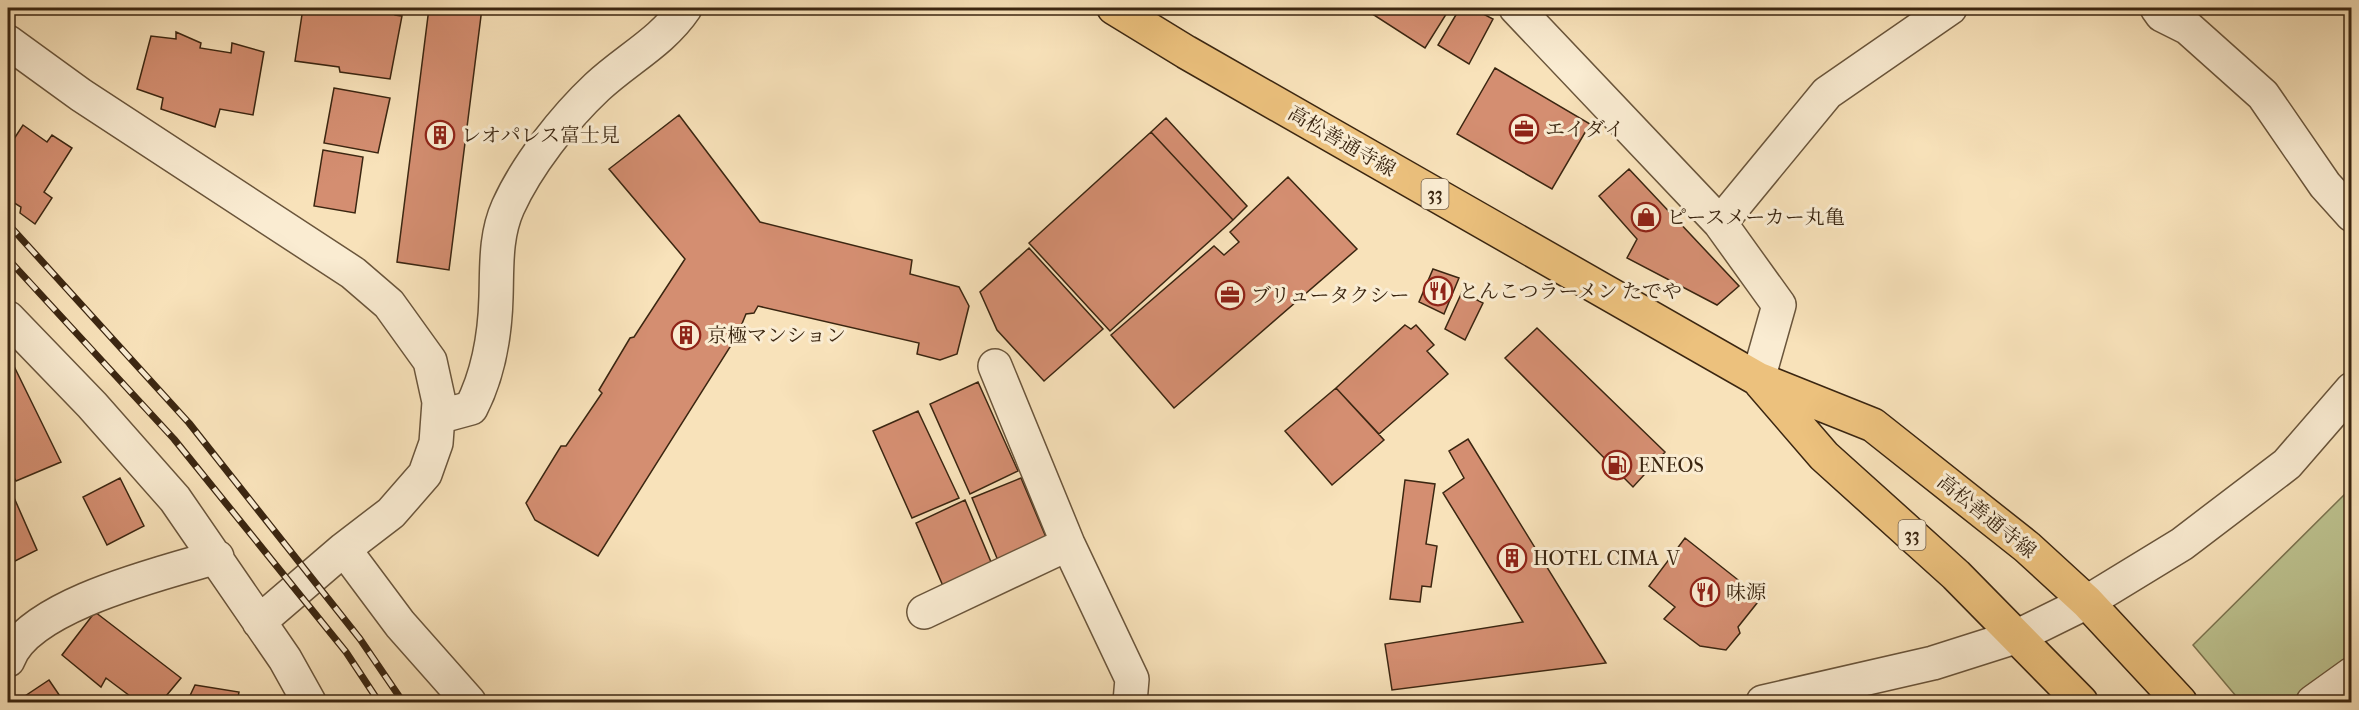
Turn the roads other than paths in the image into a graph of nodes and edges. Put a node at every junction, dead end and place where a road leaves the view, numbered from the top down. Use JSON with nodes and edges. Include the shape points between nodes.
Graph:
{"nodes":[{"id":1,"x":685,"y":8,"type":"edge"},
{"id":2,"x":1114,"y":8,"type":"edge"},
{"id":3,"x":1515,"y":8,"type":"edge"},
{"id":4,"x":1950,"y":8,"type":"edge"},
{"id":5,"x":2181,"y":13,"type":"edge"},
{"id":6,"x":8,"y":42,"type":"edge"},
{"id":7,"x":2352,"y":215,"type":"edge"},
{"id":8,"x":1720,"y":223,"type":"junction"},
{"id":9,"x":8,"y":318,"type":"edge"},
{"id":10,"x":995,"y":366,"type":"dead end"},
{"id":11,"x":1758,"y":379,"type":"junction"},
{"id":12,"x":2352,"y":389,"type":"edge"},
{"id":13,"x":438,"y":417,"type":"junction"},
{"id":14,"x":1068,"y":544,"type":"junction"},
{"id":15,"x":344,"y":549,"type":"junction"},
{"id":16,"x":217,"y":557,"type":"junction"},
{"id":17,"x":2087,"y":602,"type":"junction"},
{"id":18,"x":924,"y":612,"type":"dead end"},
{"id":19,"x":259,"y":622,"type":"junction"},
{"id":20,"x":2018,"y":636,"type":"junction"},
{"id":21,"x":8,"y":660,"type":"edge"},
{"id":22,"x":2352,"y":674,"type":"edge"},
{"id":23,"x":2075,"y":696,"type":"edge"},
{"id":24,"x":309,"y":702,"type":"edge"},
{"id":25,"x":469,"y":702,"type":"edge"},
{"id":26,"x":1130,"y":702,"type":"edge"},
{"id":27,"x":1764,"y":702,"type":"edge"},
{"id":28,"x":2180,"y":702,"type":"edge"},
{"id":29,"x":2313,"y":702,"type":"edge"}],
"edges":[{"from":1,"to":13,"type":"street","via":[[650,47],[597,87],[526,171],[507,210],[495,258],[492,349],[483,384],[471,408]]},
{"from":2,"to":11,"type":"main road","name":"高松善通寺線","number":"33"},
{"from":3,"to":8,"type":"street"},
{"from":4,"to":8,"type":"street","via":[[1827,93]]},
{"from":5,"to":7,"type":"street","via":[[2188,28],[2262,94],[2325,185]]},
{"from":6,"to":13,"type":"street","via":[[81,95],[353,273],[389,304],[430,361],[439,402]]},
{"from":8,"to":11,"type":"street","via":[[1779,305]]},
{"from":9,"to":16,"type":"street","via":[[175,499]]},
{"from":10,"to":14,"type":"street"},
{"from":11,"to":17,"type":"main road","name":"高松善通寺線","number":"33","via":[[1873,425],[2027,548]]},
{"from":11,"to":20,"type":"main road","name":"高松善通寺線","number":"33","via":[[1824,456]]},
{"from":12,"to":17,"type":"street","via":[[2287,464],[2182,544]]},
{"from":13,"to":15,"type":"street","via":[[436,443],[424,474],[391,513]]},
{"from":14,"to":18,"type":"street"},
{"from":14,"to":26,"type":"street","via":[[1132,679]]},
{"from":15,"to":19,"type":"street"},
{"from":15,"to":25,"type":"street","via":[[400,624]]},
{"from":16,"to":19,"type":"street"},
{"from":16,"to":21,"type":"street","via":[[116,586],[63,611],[13,645]]},
{"from":17,"to":20,"type":"street"},
{"from":17,"to":28,"type":"main road","name":"高松善通寺線","number":"33"},
{"from":19,"to":24,"type":"street"},
{"from":20,"to":23,"type":"main road","name":"高松善通寺線","number":"33"},
{"from":20,"to":27,"type":"street","via":[[1933,663]]},
{"from":22,"to":29,"type":"street"}]}
